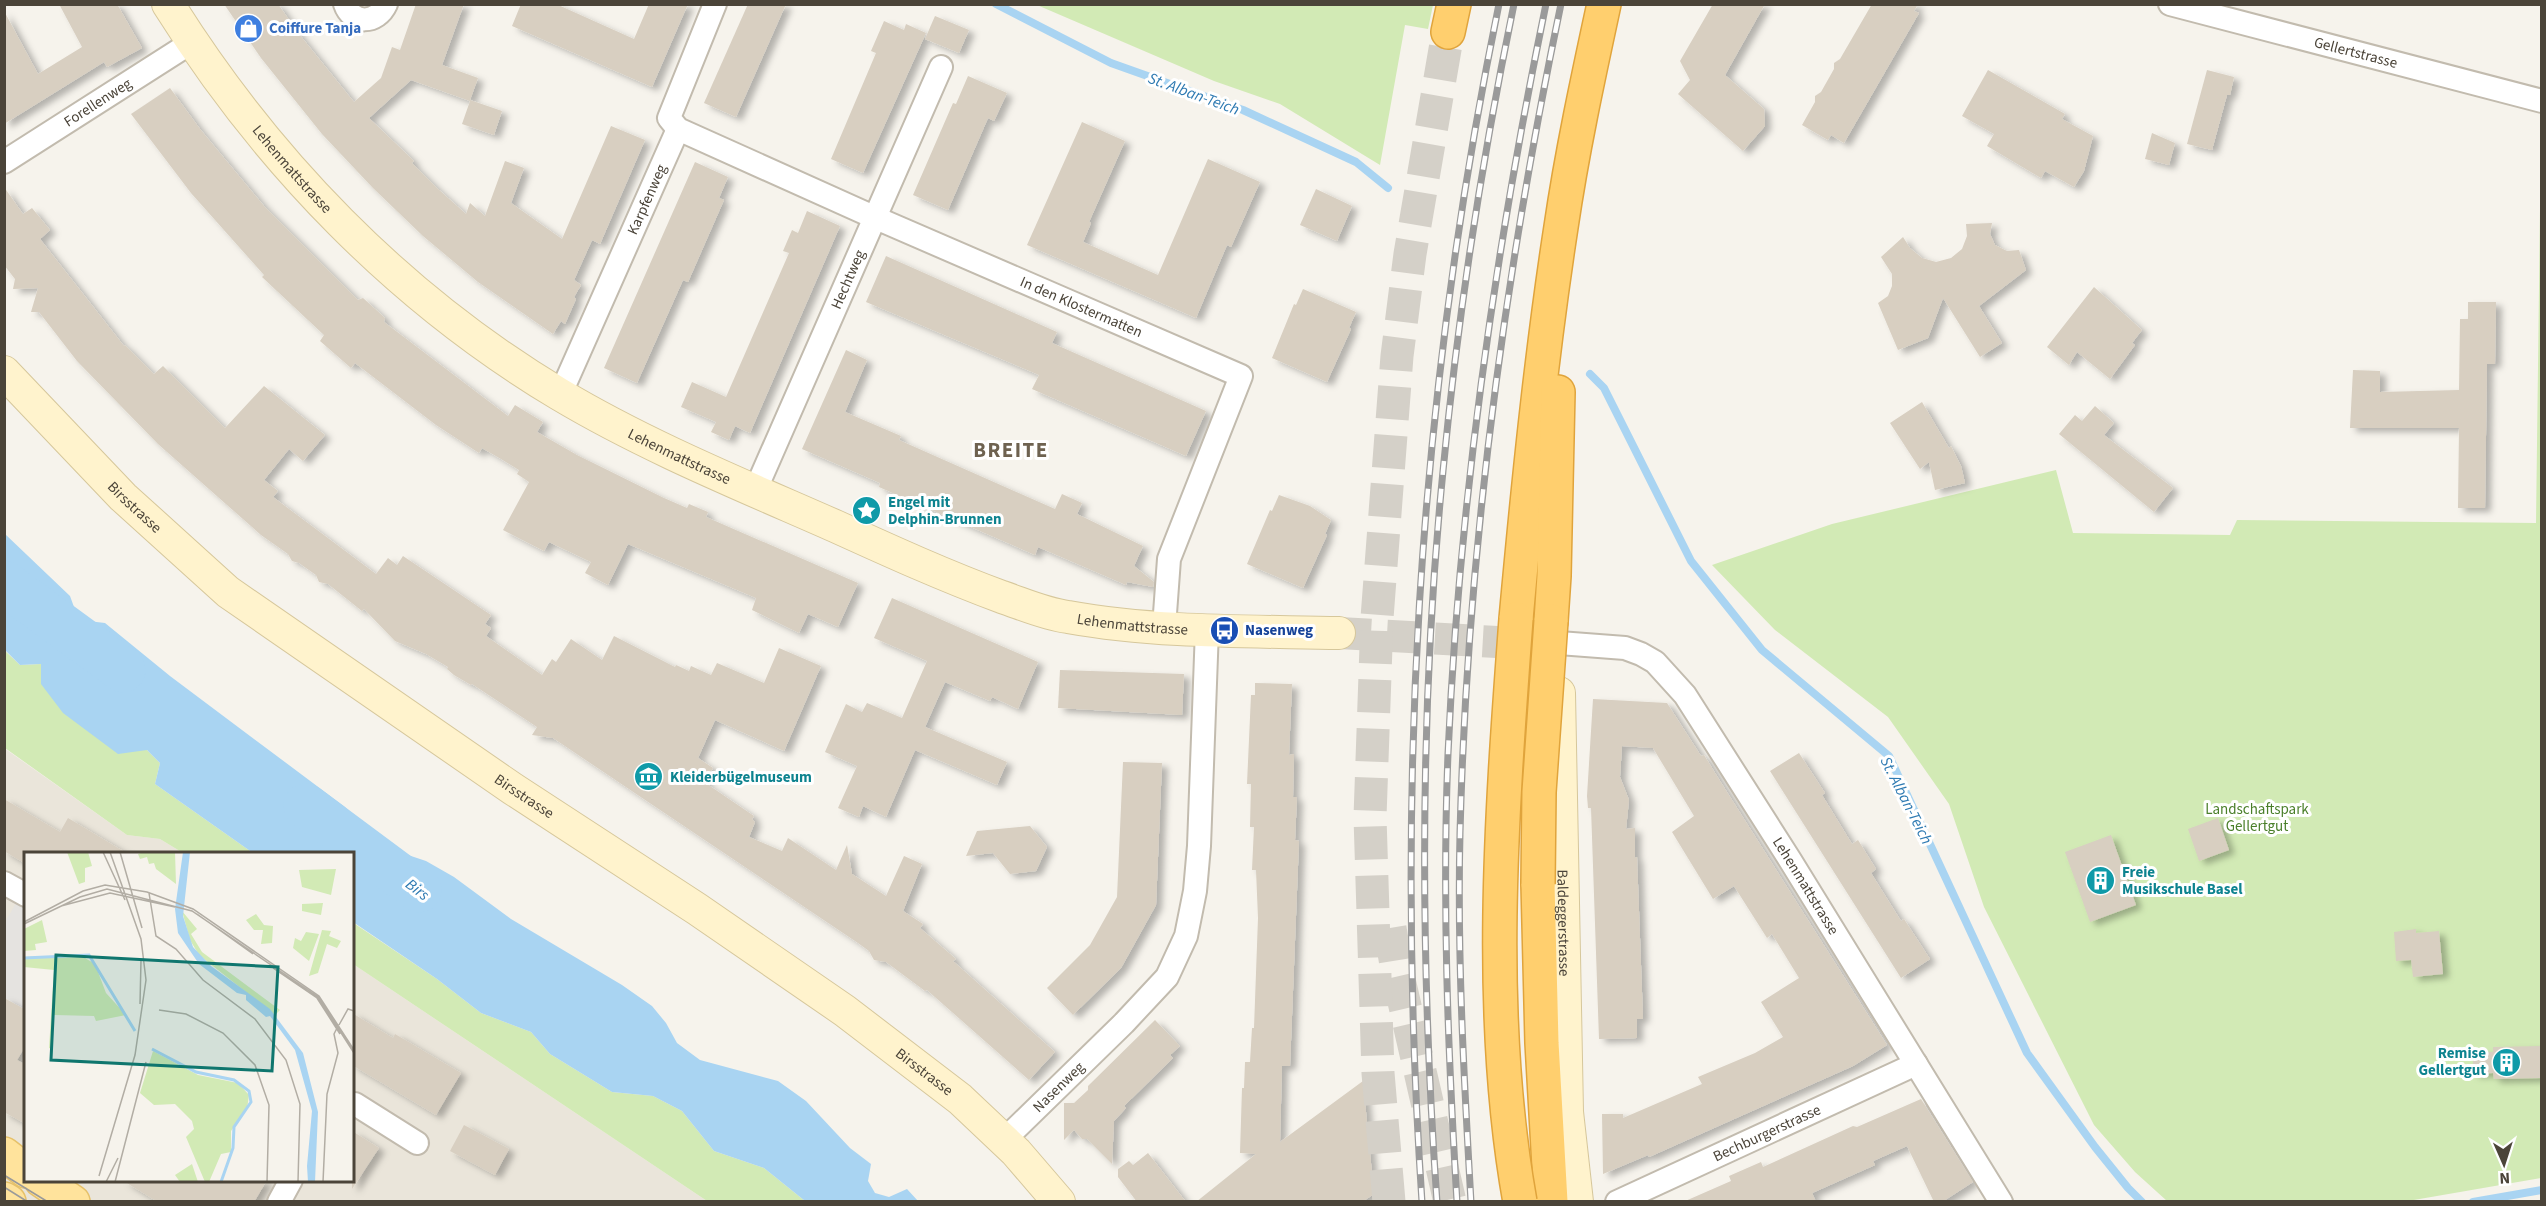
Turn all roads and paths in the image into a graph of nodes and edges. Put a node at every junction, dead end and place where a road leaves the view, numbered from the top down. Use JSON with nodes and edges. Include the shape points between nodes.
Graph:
{"nodes":[{"id":1,"x":168,"y":4,"type":"edge"},
{"id":2,"x":345,"y":4,"type":"edge"},
{"id":3,"x":386,"y":4,"type":"edge"},
{"id":4,"x":715,"y":4,"type":"edge"},
{"id":5,"x":1604,"y":4,"type":"edge"},
{"id":6,"x":2170,"y":4,"type":"edge"},
{"id":7,"x":192,"y":42,"type":"junction"},
{"id":8,"x":941,"y":67,"type":"dead end"},
{"id":9,"x":2541,"y":101,"type":"edge"},
{"id":10,"x":678,"y":129,"type":"junction"},
{"id":11,"x":4,"y":162,"type":"edge"},
{"id":12,"x":876,"y":218,"type":"junction"},
{"id":13,"x":1561,"y":227,"type":"junction"},
{"id":14,"x":4,"y":372,"type":"edge"},
{"id":15,"x":560,"y":395,"type":"junction"},
{"id":16,"x":755,"y":491,"type":"junction"},
{"id":17,"x":1164,"y":627,"type":"junction"},
{"id":18,"x":1207,"y":629,"type":"junction"},
{"id":19,"x":1555,"y":632,"type":"junction"},
{"id":20,"x":1339,"y":633,"type":"tunnel mouth"},
{"id":21,"x":4,"y":883,"type":"edge"},
{"id":22,"x":24,"y":894,"type":"edge"},
{"id":23,"x":1916,"y":1064,"type":"junction"},
{"id":24,"x":354,"y":1104,"type":"edge"},
{"id":25,"x":1004,"y":1140,"type":"junction"},
{"id":26,"x":417,"y":1143,"type":"dead end"},
{"id":27,"x":4,"y":1154,"type":"edge"},
{"id":28,"x":24,"y":1169,"type":"edge"},
{"id":29,"x":43,"y":1182,"type":"edge"},
{"id":30,"x":290,"y":1182,"type":"edge"},
{"id":31,"x":4,"y":1199,"type":"edge"},
{"id":32,"x":9,"y":1202,"type":"edge"},
{"id":33,"x":73,"y":1202,"type":"edge"},
{"id":34,"x":279,"y":1202,"type":"edge"},
{"id":35,"x":1059,"y":1202,"type":"edge"},
{"id":36,"x":1520,"y":1202,"type":"edge"},
{"id":37,"x":1551,"y":1202,"type":"edge"},
{"id":38,"x":1576,"y":1202,"type":"edge"},
{"id":39,"x":1617,"y":1202,"type":"edge"},
{"id":40,"x":2001,"y":1202,"type":"edge"}],
"edges":[{"from":1,"to":7,"type":"street","name":"Lehenmattstrasse"},
{"from":2,"to":3,"type":"street","via":[[350,15],[370,20]]},
{"from":4,"to":10,"type":"street","via":[[669,118]]},
{"from":5,"to":13,"type":"highway"},
{"from":6,"to":9,"type":"street","name":"Gellertstrasse"},
{"from":7,"to":11,"type":"street","name":"Forellenweg"},
{"from":7,"to":15,"type":"street","name":"Lehenmattstrasse","via":[[280,160],[345,228],[460,329]]},
{"from":8,"to":12,"type":"street","name":"Hechtweg"},
{"from":10,"to":12,"type":"street","name":"In den Klostermatten"},
{"from":10,"to":15,"type":"street","name":"Karpfenweg"},
{"from":12,"to":16,"type":"street","name":"Hechtweg"},
{"from":12,"to":17,"type":"street","name":"In den Klostermatten","via":[[1240,376],[1169,559]]},
{"from":13,"to":19,"type":"highway"},
{"from":13,"to":36,"type":"highway","bridge":true,"via":[[1538,399],[1505,768],[1501,976],[1506,1092]]},
{"from":14,"to":25,"type":"street","name":"Birsstrasse","via":[[123,497],[228,592],[835,1004],[960,1098]]},
{"from":15,"to":16,"type":"street","name":"Lehenmattstrasse"},
{"from":16,"to":17,"type":"street","name":"Lehenmattstrasse","via":[[963,583],[1029,607],[1064,617]]},
{"from":17,"to":18,"type":"street","name":"Lehenmattstrasse"},
{"from":18,"to":20,"type":"street","name":"Lehenmattstrasse"},
{"from":18,"to":25,"type":"street","name":"Nasenweg","via":[[1199,846],[1186,936],[1167,977]]},
{"from":19,"to":23,"type":"street","name":"Lehenmattstrasse","via":[[1641,654],[1655,662],[1685,695]]},
{"from":19,"to":37,"type":"highway","bridge":true,"via":[[1539,781],[1538,884]]},
{"from":19,"to":38,"type":"street","name":"Baldeggerstrasse","via":[[1567,1112]]},
{"from":21,"to":22,"type":"street"},
{"from":23,"to":39,"type":"street","name":"Bechburgerstrasse"},
{"from":23,"to":40,"type":"street","name":"Lehenmattstrasse"},
{"from":24,"to":26,"type":"street"},
{"from":25,"to":35,"type":"street","name":"Birsstrasse"},
{"from":27,"to":28,"type":"main road"},
{"from":29,"to":33,"type":"main road"},
{"from":30,"to":34,"type":"street"},
{"from":31,"to":32,"type":"main road"}]}
